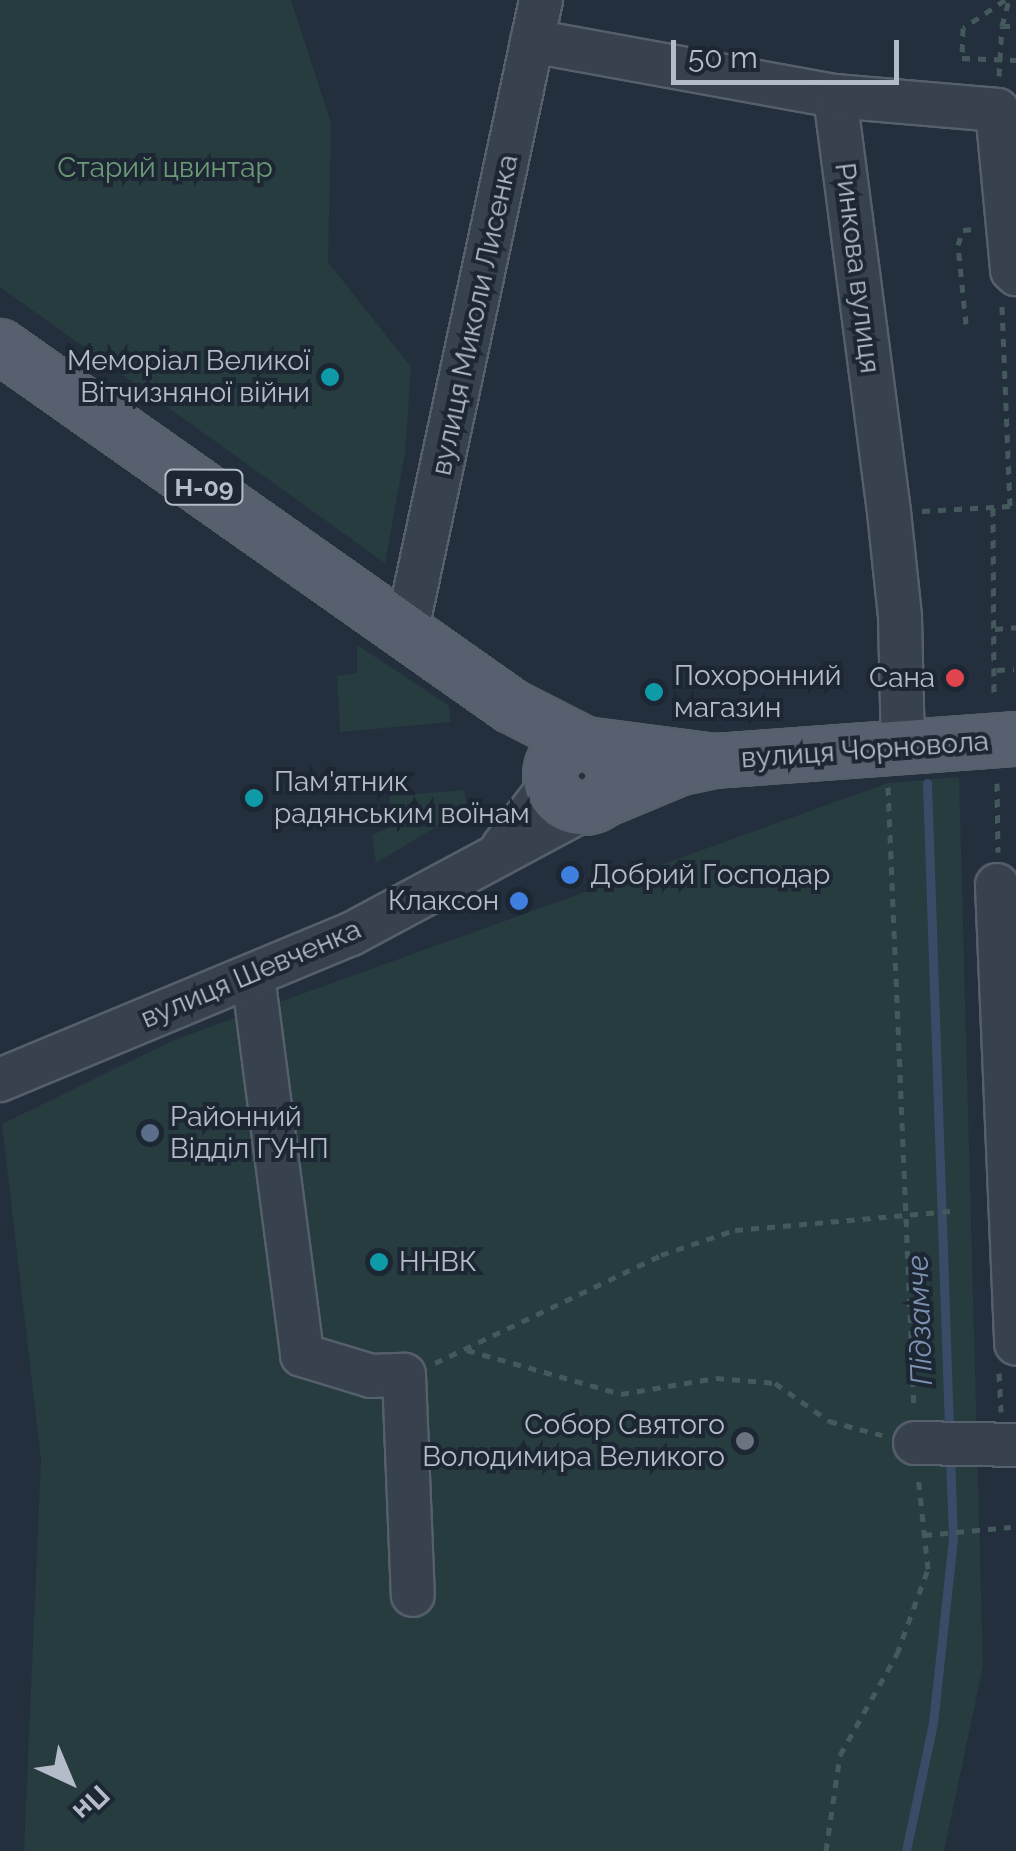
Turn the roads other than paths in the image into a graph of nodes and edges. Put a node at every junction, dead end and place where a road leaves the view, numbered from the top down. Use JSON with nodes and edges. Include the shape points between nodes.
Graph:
{"nodes":[{"id":1,"x":541,"y":0,"type":"edge"},
{"id":2,"x":532,"y":41,"type":"junction"},
{"id":3,"x":835,"y":96,"type":"junction"},
{"id":4,"x":1014,"y":272,"type":"edge"},
{"id":5,"x":0,"y":346,"type":"edge"},
{"id":6,"x":407,"y":629,"type":"junction"},
{"id":7,"x":1002,"y":741,"type":"edge"},
{"id":8,"x":896,"y":765,"type":"junction"},
{"id":9,"x":575,"y":780,"type":"junction"},
{"id":10,"x":998,"y":871,"type":"road end"},
{"id":11,"x":254,"y":976,"type":"junction"},
{"id":12,"x":0,"y":1080,"type":"edge"},
{"id":13,"x":1016,"y":1344,"type":"edge"},
{"id":14,"x":939,"y":1444,"type":"road end"},
{"id":15,"x":1016,"y":1445,"type":"edge"},
{"id":16,"x":414,"y":1595,"type":"dead end"}],
"edges":[{"from":1,"to":2,"type":"street","name":"вулиця Миколи Лисенка"},
{"from":2,"to":3,"type":"street"},
{"from":2,"to":6,"type":"street","name":"вулиця Миколи Лисенка"},
{"from":3,"to":4,"type":"street","via":[[997,110]]},
{"from":3,"to":8,"type":"street","name":"Ринкова вулиця","via":[[900,617]]},
{"from":5,"to":6,"type":"main road","number":"Н-09"},
{"from":6,"to":9,"type":"main road","number":"Н-09","via":[[511,706]]},
{"from":7,"to":8,"type":"main road","name":"вулиця Чорновола"},
{"from":8,"to":9,"type":"main road","name":"вулиця Чорновола","via":[[714,761]]},
{"from":9,"to":11,"type":"street","name":"вулиця Шевченка","via":[[496,856],[351,934]]},
{"from":10,"to":13,"type":"street"},
{"from":11,"to":12,"type":"street","name":"вулиця Шевченка"},
{"from":11,"to":16,"type":"street","via":[[302,1356],[371,1376],[404,1375]]},
{"from":14,"to":15,"type":"street"}]}
